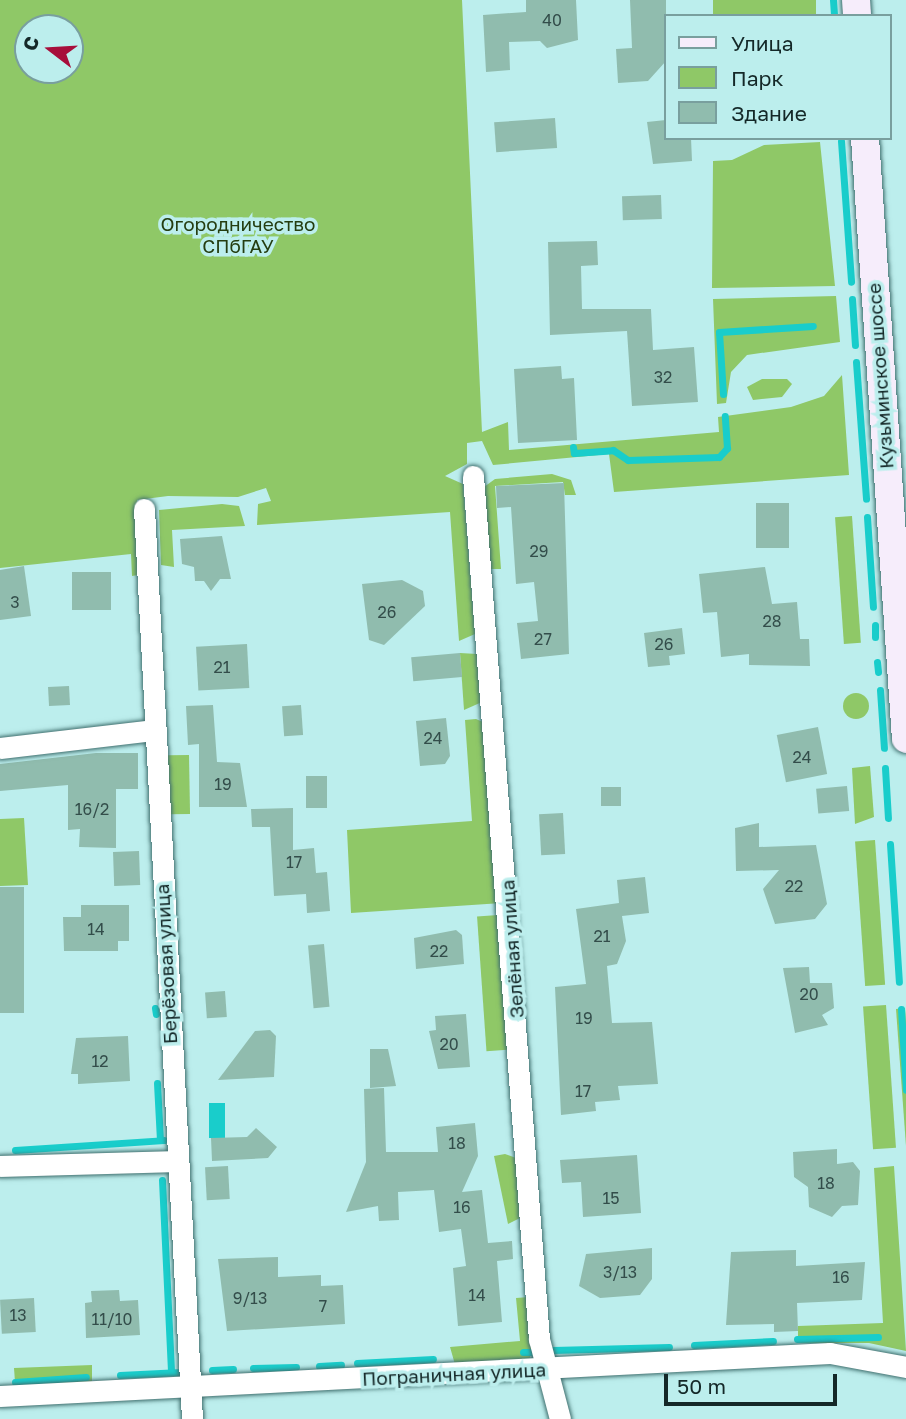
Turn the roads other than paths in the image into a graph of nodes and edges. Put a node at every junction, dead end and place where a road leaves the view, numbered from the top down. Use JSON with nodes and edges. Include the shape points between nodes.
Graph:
{"nodes":[{"id":1,"x":865,"y":140,"type":"edge"},
{"id":2,"x":473,"y":476,"type":"dead end"},
{"id":3,"x":144,"y":509,"type":"dead end"},
{"id":4,"x":153,"y":730,"type":"junction"},
{"id":5,"x":906,"y":739,"type":"edge"},
{"id":6,"x":0,"y":748,"type":"edge"},
{"id":7,"x":177,"y":1161,"type":"junction"},
{"id":8,"x":0,"y":1166,"type":"edge"},
{"id":9,"x":906,"y":1367,"type":"edge"},
{"id":10,"x":544,"y":1370,"type":"junction"},
{"id":11,"x":192,"y":1387,"type":"junction"},
{"id":12,"x":0,"y":1395,"type":"edge"},
{"id":13,"x":192,"y":1419,"type":"edge"},
{"id":14,"x":560,"y":1419,"type":"edge"}],
"edges":[{"from":1,"to":5,"type":"main road","name":"Кузьминское шоссе"},
{"from":2,"to":10,"type":"street","name":"Зелёная улица"},
{"from":3,"to":4,"type":"street","name":"Берёзовая улица"},
{"from":4,"to":6,"type":"street"},
{"from":4,"to":7,"type":"street","name":"Берёзовая улица"},
{"from":7,"to":8,"type":"street"},
{"from":7,"to":11,"type":"street","name":"Берёзовая улица"},
{"from":9,"to":10,"type":"street","name":"Пограничная улица","via":[[830,1353]]},
{"from":10,"to":11,"type":"street","name":"Пограничная улица"},
{"from":10,"to":14,"type":"street","name":"Зелёная улица","via":[[554,1382]]},
{"from":11,"to":12,"type":"street","name":"Пограничная улица"},
{"from":11,"to":13,"type":"street","name":"Берёзовая улица"}]}
